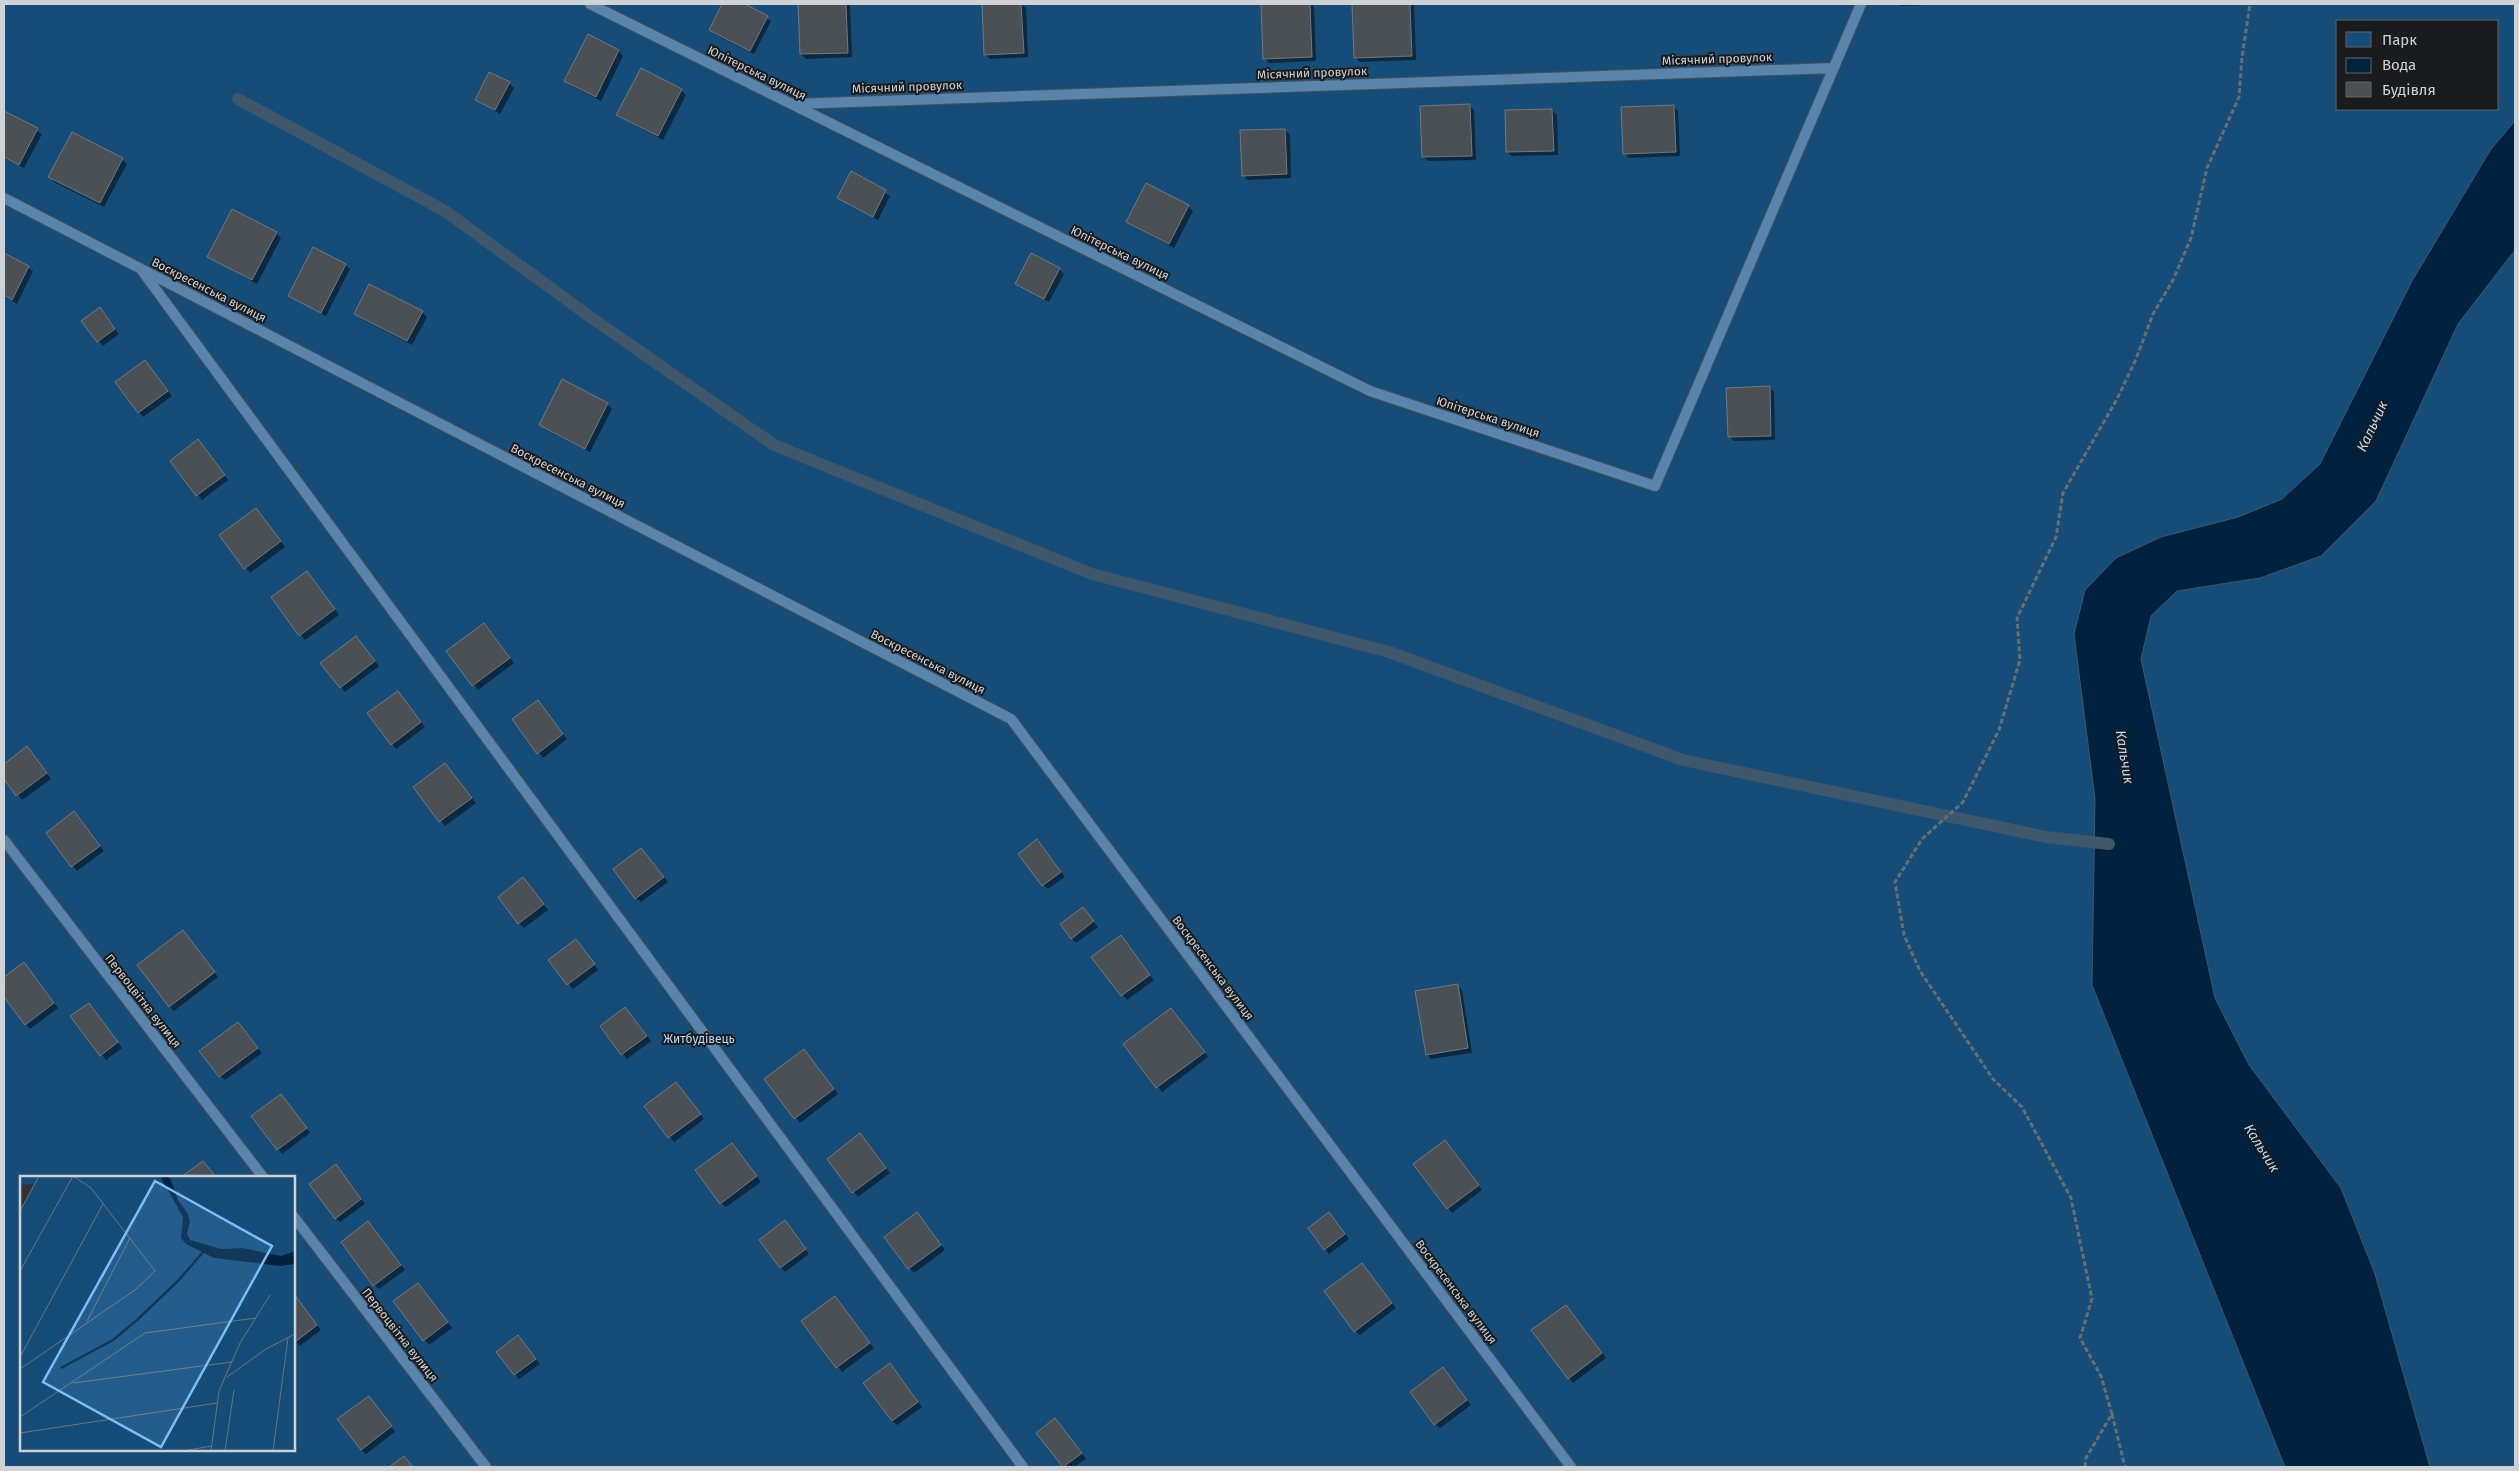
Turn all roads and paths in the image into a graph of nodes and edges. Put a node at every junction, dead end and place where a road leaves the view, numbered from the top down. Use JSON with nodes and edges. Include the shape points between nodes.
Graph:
{"nodes":[{"id":1,"x":590,"y":4,"type":"edge"},
{"id":2,"x":1861,"y":4,"type":"edge"},
{"id":3,"x":2250,"y":4,"type":"edge"},
{"id":4,"x":1834,"y":68,"type":"junction"},
{"id":5,"x":791,"y":104,"type":"junction"},
{"id":6,"x":4,"y":198,"type":"edge"},
{"id":7,"x":142,"y":270,"type":"junction"},
{"id":8,"x":4,"y":840,"type":"edge"},
{"id":9,"x":262,"y":1176,"type":"edge"},
{"id":10,"x":295,"y":1218,"type":"edge"},
{"id":11,"x":2112,"y":1414,"type":"junction"},
{"id":12,"x":486,"y":1467,"type":"edge"},
{"id":13,"x":1023,"y":1467,"type":"edge"},
{"id":14,"x":1571,"y":1467,"type":"edge"},
{"id":15,"x":2085,"y":1467,"type":"edge"},
{"id":16,"x":2125,"y":1467,"type":"edge"}],
"edges":[{"from":1,"to":5,"type":"lane","name":"Юпітерська вулиця"},
{"from":2,"to":4,"type":"lane"},
{"from":3,"to":11,"type":"path","via":[[2240,97],[2207,168],[2191,238],[2173,280],[2153,314],[2117,399],[2063,493],[2056,537],[2016,618],[2020,660],[1998,730],[1962,802],[1922,839],[1895,882],[1904,935],[1920,971],[1993,1079],[2022,1107],[2071,1198],[2092,1299],[2080,1338],[2101,1376]]},
{"from":4,"to":5,"type":"lane","name":"Місячний провулок"},
{"from":4,"to":5,"type":"lane","name":"Юпітерська вулиця","via":[[1655,486],[1370,391]]},
{"from":6,"to":7,"type":"lane","name":"Воскресенська вулиця"},
{"from":7,"to":13,"type":"lane"},
{"from":7,"to":14,"type":"lane","name":"Воскресенська вулиця","via":[[1011,719]]},
{"from":8,"to":9,"type":"lane","name":"Первоцвітна вулиця"},
{"from":10,"to":12,"type":"lane","name":"Первоцвітна вулиця"},
{"from":11,"to":15,"type":"path","via":[[2086,1458]]},
{"from":11,"to":16,"type":"path"}]}
